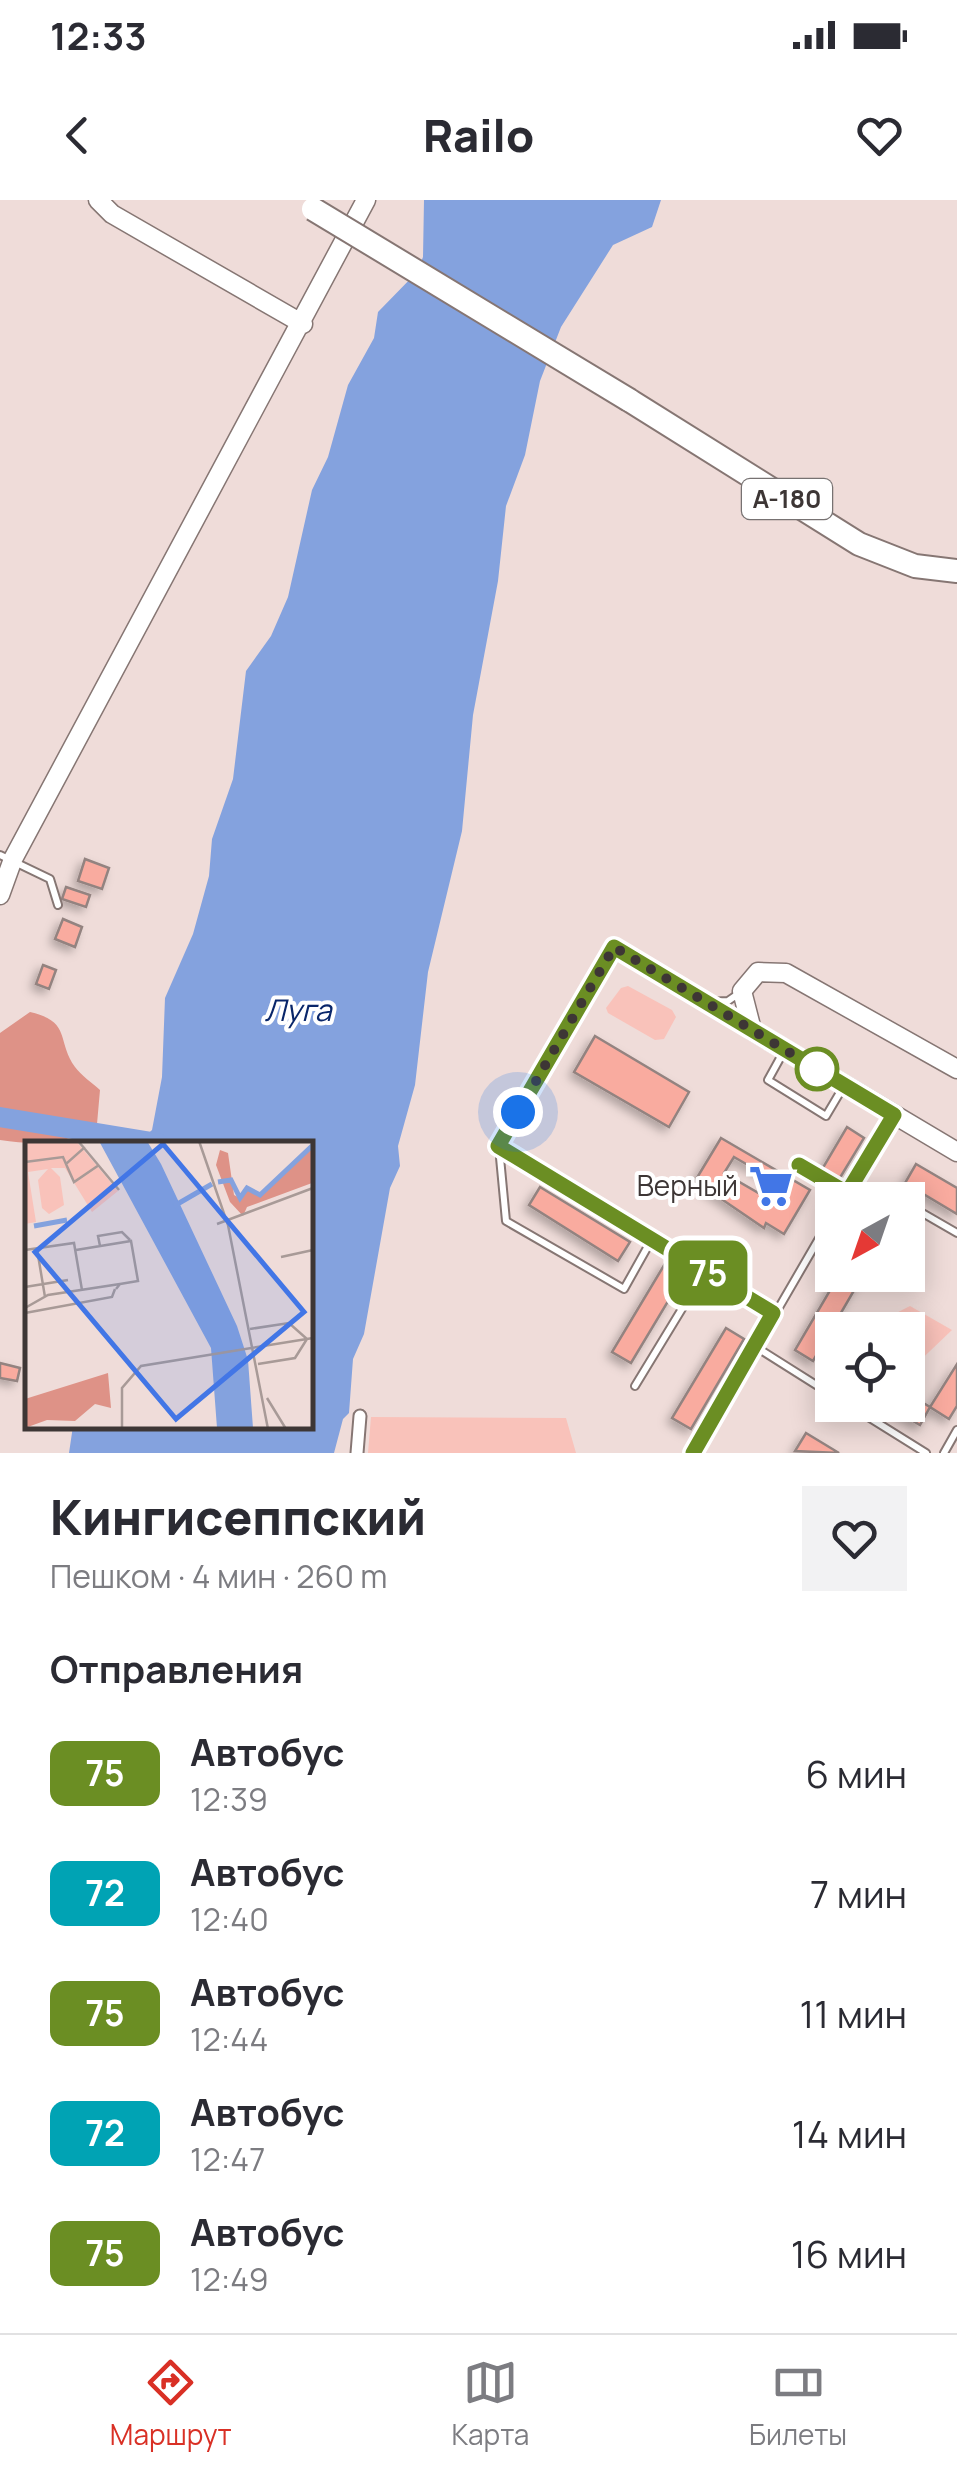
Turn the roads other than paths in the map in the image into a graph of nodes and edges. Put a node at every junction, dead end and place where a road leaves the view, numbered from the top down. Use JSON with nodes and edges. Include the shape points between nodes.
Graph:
{"nodes":[{"id":1,"x":98,"y":200,"type":"edge"},
{"id":2,"x":366,"y":200,"type":"edge"},
{"id":3,"x":306,"y":204,"type":"edge"},
{"id":4,"x":303,"y":324,"type":"junction"},
{"id":5,"x":957,"y":570,"type":"edge"},
{"id":6,"x":7,"y":857,"type":"edge"},
{"id":7,"x":0,"y":894,"type":"edge"},
{"id":8,"x":58,"y":906,"type":"dead end"},
{"id":9,"x":742,"y":991,"type":"junction"},
{"id":10,"x":704,"y":1002,"type":"junction"},
{"id":11,"x":752,"y":1030,"type":"junction"},
{"id":12,"x":784,"y":1050,"type":"junction"},
{"id":13,"x":957,"y":1068,"type":"edge"},
{"id":14,"x":844,"y":1086,"type":"junction"},
{"id":15,"x":894,"y":1115,"type":"junction"},
{"id":16,"x":498,"y":1146,"type":"junction"},
{"id":17,"x":957,"y":1152,"type":"edge"},
{"id":18,"x":799,"y":1165,"type":"dead end"},
{"id":19,"x":824,"y":1182,"type":"edge"},
{"id":20,"x":853,"y":1182,"type":"edge"},
{"id":21,"x":925,"y":1215,"type":"edge"},
{"id":22,"x":957,"y":1233,"type":"edge"},
{"id":23,"x":652,"y":1239,"type":"junction"},
{"id":24,"x":815,"y":1244,"type":"edge"},
{"id":25,"x":705,"y":1270,"type":"junction"},
{"id":26,"x":773,"y":1313,"type":"junction"},
{"id":27,"x":756,"y":1347,"type":"junction"},
{"id":28,"x":815,"y":1384,"type":"edge"},
{"id":29,"x":635,"y":1386,"type":"dead end"},
{"id":30,"x":360,"y":1416,"type":"dead end"},
{"id":31,"x":876,"y":1422,"type":"edge"},
{"id":32,"x":957,"y":1430,"type":"edge"},
{"id":33,"x":358,"y":1453,"type":"edge"},
{"id":34,"x":693,"y":1453,"type":"edge"},
{"id":35,"x":926,"y":1453,"type":"edge"},
{"id":36,"x":944,"y":1453,"type":"edge"}],
"edges":[{"from":1,"to":4,"type":"street"},
{"from":2,"to":4,"type":"street"},
{"from":3,"to":5,"type":"highway","number":"А-180","bridge":true,"via":[[859,544],[915,566]]},
{"from":4,"to":6,"type":"street"},
{"from":6,"to":7,"type":"street"},
{"from":6,"to":8,"type":"lane","via":[[50,879]]},
{"from":9,"to":10,"type":"lane","via":[[728,1001]]},
{"from":9,"to":11,"type":"street"},
{"from":9,"to":13,"type":"street","via":[[758,972],[786,973]]},
{"from":10,"to":11,"type":"lane"},
{"from":10,"to":16,"type":"lane","via":[[614,947]]},
{"from":11,"to":12,"type":"street"},
{"from":12,"to":14,"type":"street"},
{"from":12,"to":14,"type":"lane","via":[[768,1080],[826,1116]]},
{"from":14,"to":15,"type":"street"},
{"from":15,"to":17,"type":"street"},
{"from":15,"to":20,"type":"lane"},
{"from":16,"to":23,"type":"lane"},
{"from":16,"to":23,"type":"lane","via":[[506,1221],[624,1289]]},
{"from":18,"to":19,"type":"lane"},
{"from":21,"to":22,"type":"lane"},
{"from":23,"to":25,"type":"lane"},
{"from":24,"to":26,"type":"lane"},
{"from":25,"to":26,"type":"lane"},
{"from":25,"to":29,"type":"lane"},
{"from":26,"to":27,"type":"lane"},
{"from":27,"to":28,"type":"lane"},
{"from":27,"to":34,"type":"lane"},
{"from":30,"to":33,"type":"street"},
{"from":31,"to":35,"type":"lane"},
{"from":32,"to":36,"type":"lane"}]}
